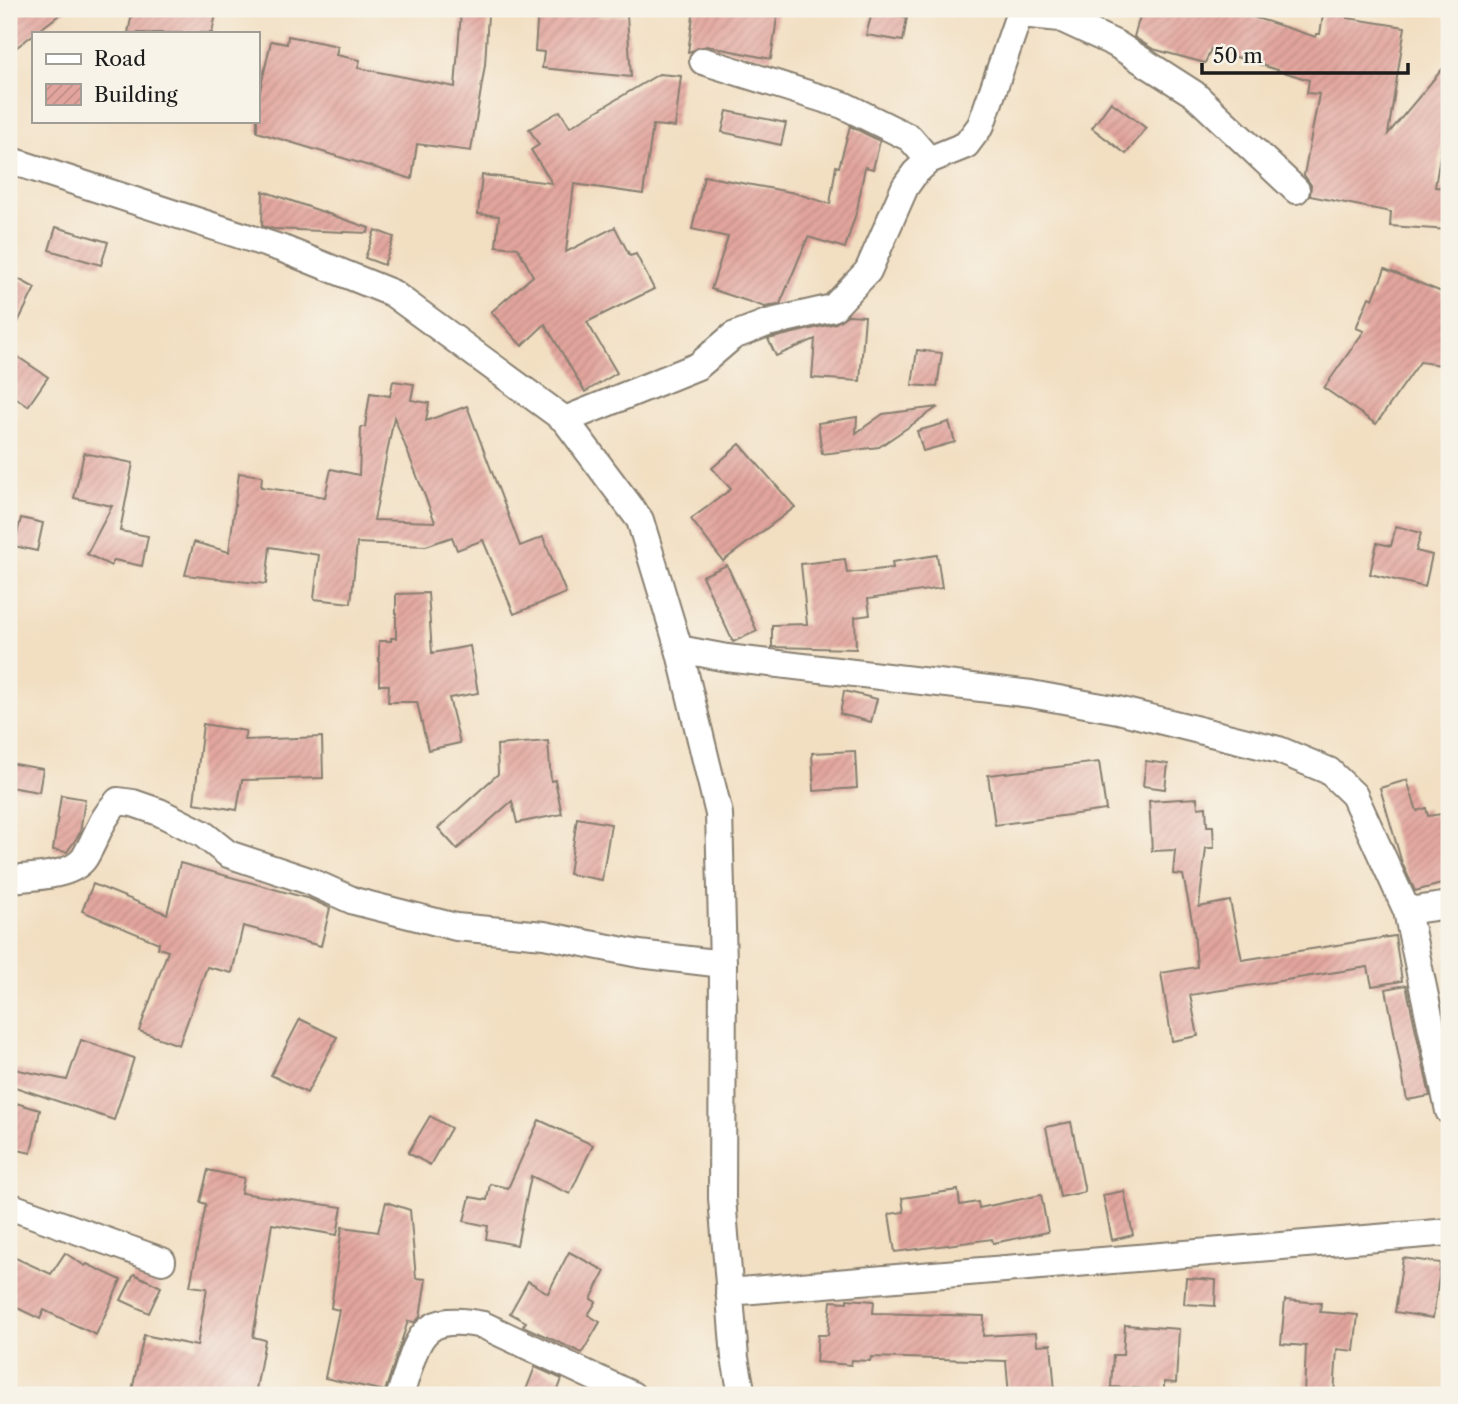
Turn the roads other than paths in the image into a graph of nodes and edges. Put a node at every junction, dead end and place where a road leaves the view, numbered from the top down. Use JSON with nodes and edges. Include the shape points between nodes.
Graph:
{"nodes":[{"id":1,"x":1021,"y":11,"type":"edge"},
{"id":2,"x":703,"y":61,"type":"dead end"},
{"id":3,"x":9,"y":160,"type":"edge"},
{"id":4,"x":929,"y":160,"type":"junction"},
{"id":5,"x":1296,"y":190,"type":"dead end"},
{"id":6,"x":565,"y":420,"type":"junction"},
{"id":7,"x":679,"y":649,"type":"junction"},
{"id":8,"x":9,"y":879,"type":"edge"},
{"id":9,"x":1449,"y":905,"type":"edge"},
{"id":10,"x":1407,"y":911,"type":"junction"},
{"id":11,"x":723,"y":964,"type":"junction"},
{"id":12,"x":1449,"y":1111,"type":"edge"},
{"id":13,"x":9,"y":1206,"type":"edge"},
{"id":14,"x":1449,"y":1232,"type":"edge"},
{"id":15,"x":162,"y":1261,"type":"dead end"},
{"id":16,"x":729,"y":1292,"type":"junction"},
{"id":17,"x":400,"y":1395,"type":"edge"},
{"id":18,"x":632,"y":1395,"type":"edge"},
{"id":19,"x":742,"y":1395,"type":"edge"}],
"edges":[{"from":1,"to":4,"type":"street","via":[[981,125],[966,145]]},
{"from":1,"to":5,"type":"street","via":[[1060,18],[1161,72],[1194,94]]},
{"from":2,"to":4,"type":"street","via":[[843,105],[910,138]]},
{"from":3,"to":6,"type":"street","via":[[283,249],[392,293]]},
{"from":4,"to":6,"type":"street","via":[[905,187],[867,271],[833,308],[733,336],[698,366]]},
{"from":6,"to":7,"type":"street","via":[[640,520]]},
{"from":7,"to":10,"type":"street","via":[[1031,694],[1118,710],[1279,750],[1329,771],[1354,795]]},
{"from":7,"to":11,"type":"street","via":[[719,814]]},
{"from":8,"to":11,"type":"street","via":[[69,869],[84,860],[104,815],[118,801],[202,834],[228,854],[355,901],[456,927],[544,935],[639,954]]},
{"from":9,"to":10,"type":"street"},
{"from":10,"to":12,"type":"street"},
{"from":11,"to":16,"type":"street","via":[[722,1198]]},
{"from":13,"to":15,"type":"street"},
{"from":14,"to":16,"type":"street"},
{"from":16,"to":19,"type":"street"},
{"from":17,"to":18,"type":"street","via":[[416,1347],[429,1327],[462,1320],[484,1325]]}]}
